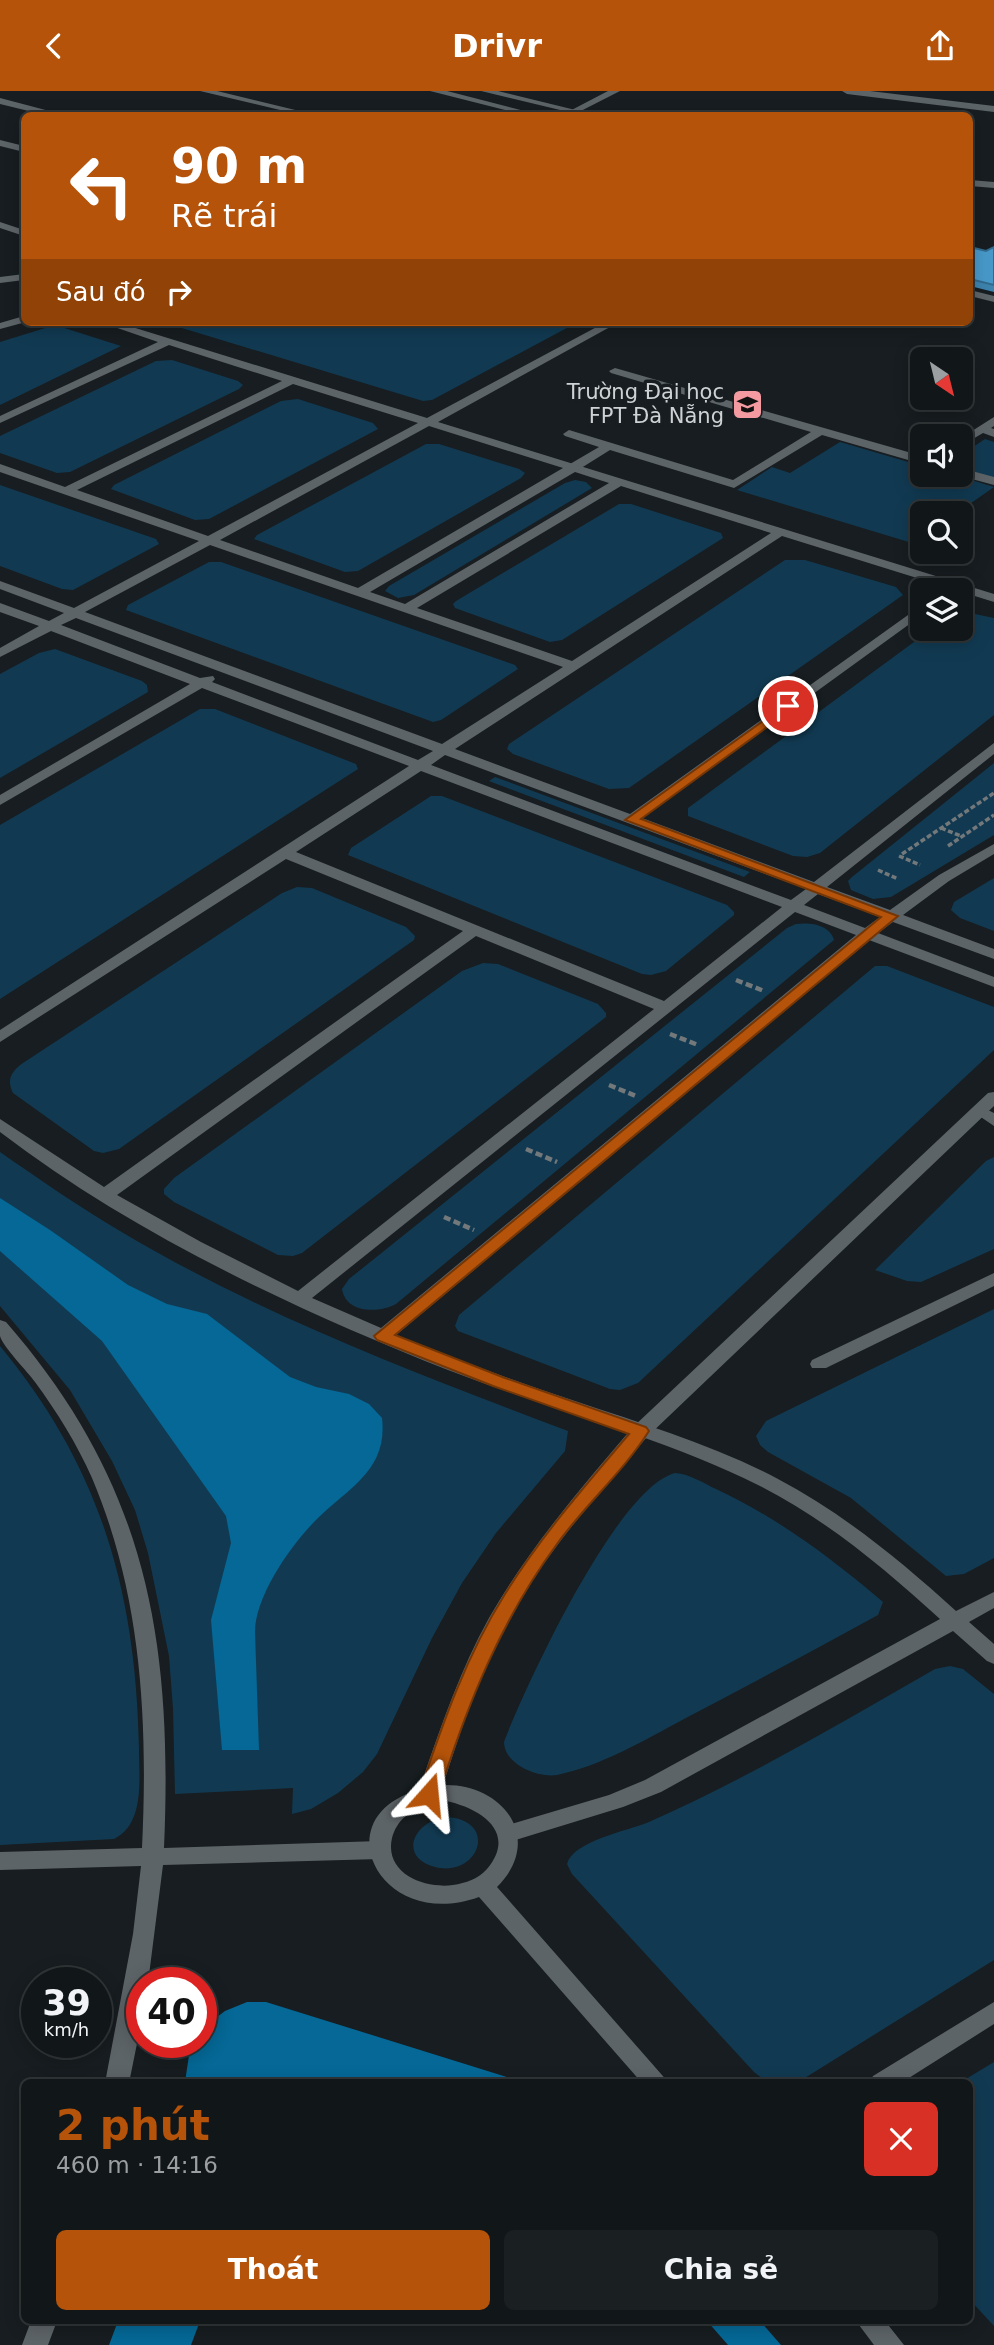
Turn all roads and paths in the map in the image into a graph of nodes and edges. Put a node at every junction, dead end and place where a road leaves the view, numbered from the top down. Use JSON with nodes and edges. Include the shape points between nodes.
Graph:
{"nodes":[{"id":1,"x":205,"y":91,"type":"edge"},
{"id":2,"x":435,"y":91,"type":"edge"},
{"id":3,"x":486,"y":91,"type":"edge"},
{"id":4,"x":615,"y":91,"type":"edge"},
{"id":5,"x":847,"y":91,"type":"edge"},
{"id":6,"x":0,"y":101,"type":"edge"},
{"id":7,"x":994,"y":109,"type":"edge"},
{"id":8,"x":42,"y":112,"type":"edge"},
{"id":9,"x":298,"y":112,"type":"edge"},
{"id":10,"x":522,"y":112,"type":"edge"},
{"id":11,"x":563,"y":112,"type":"edge"},
{"id":12,"x":574,"y":112,"type":"edge"},
{"id":13,"x":0,"y":143,"type":"edge"},
{"id":14,"x":21,"y":148,"type":"edge"},
{"id":15,"x":973,"y":173,"type":"edge"},
{"id":16,"x":994,"y":176,"type":"edge"},
{"id":17,"x":973,"y":183,"type":"edge"},
{"id":18,"x":994,"y":185,"type":"edge"},
{"id":19,"x":0,"y":225,"type":"edge"},
{"id":20,"x":21,"y":232,"type":"edge"},
{"id":21,"x":21,"y":234,"type":"edge"},
{"id":22,"x":0,"y":237,"type":"edge"},
{"id":23,"x":21,"y":277,"type":"edge"},
{"id":24,"x":0,"y":280,"type":"edge"},
{"id":25,"x":973,"y":294,"type":"edge"},
{"id":26,"x":994,"y":299,"type":"edge"},
{"id":27,"x":21,"y":320,"type":"edge"},
{"id":28,"x":118,"y":326,"type":"edge"},
{"id":29,"x":607,"y":326,"type":"edge"},
{"id":30,"x":0,"y":327,"type":"edge"},
{"id":31,"x":169,"y":341,"type":"junction"},
{"id":32,"x":615,"y":371,"type":"dead end"},
{"id":33,"x":293,"y":380,"type":"junction"},
{"id":34,"x":0,"y":420,"type":"edge"},
{"id":35,"x":994,"y":421,"type":"edge"},
{"id":36,"x":429,"y":422,"type":"junction"},
{"id":37,"x":820,"y":431,"type":"junction"},
{"id":38,"x":988,"y":431,"type":"edge"},
{"id":39,"x":569,"y":434,"type":"dead end"},
{"id":40,"x":609,"y":446,"type":"junction"},
{"id":41,"x":910,"y":457,"type":"edge"},
{"id":42,"x":574,"y":467,"type":"junction"},
{"id":43,"x":0,"y":468,"type":"edge"},
{"id":44,"x":973,"y":475,"type":"edge"},
{"id":45,"x":994,"y":481,"type":"edge"},
{"id":46,"x":619,"y":482,"type":"junction"},
{"id":47,"x":66,"y":491,"type":"junction"},
{"id":48,"x":780,"y":532,"type":"junction"},
{"id":49,"x":209,"y":540,"type":"junction"},
{"id":50,"x":921,"y":578,"type":"edge"},
{"id":51,"x":0,"y":585,"type":"edge"},
{"id":52,"x":360,"y":592,"type":"junction"},
{"id":53,"x":973,"y":593,"type":"edge"},
{"id":54,"x":994,"y":598,"type":"edge"},
{"id":55,"x":0,"y":607,"type":"edge"},
{"id":56,"x":407,"y":608,"type":"junction"},
{"id":57,"x":75,"y":613,"type":"junction"},
{"id":58,"x":910,"y":618,"type":"edge"},
{"id":59,"x":51,"y":626,"type":"junction"},
{"id":60,"x":0,"y":653,"type":"edge"},
{"id":61,"x":573,"y":666,"type":"junction"},
{"id":62,"x":226,"y":669,"type":"junction"},
{"id":63,"x":202,"y":683,"type":"junction"},
{"id":64,"x":994,"y":747,"type":"edge"},
{"id":65,"x":443,"y":750,"type":"junction"},
{"id":66,"x":420,"y":765,"type":"junction"},
{"id":67,"x":994,"y":793,"type":"edge"},
{"id":68,"x":0,"y":801,"type":"edge"},
{"id":69,"x":631,"y":820,"type":"junction"},
{"id":70,"x":941,"y":828,"type":"junction"},
{"id":71,"x":962,"y":837,"type":"dead end"},
{"id":72,"x":994,"y":848,"type":"edge"},
{"id":73,"x":285,"y":853,"type":"junction"},
{"id":74,"x":899,"y":856,"type":"junction"},
{"id":75,"x":919,"y":865,"type":"dead end"},
{"id":76,"x":878,"y":870,"type":"junction"},
{"id":77,"x":870,"y":876,"type":"dead end"},
{"id":78,"x":898,"y":879,"type":"dead end"},
{"id":79,"x":816,"y":889,"type":"junction"},
{"id":80,"x":794,"y":906,"type":"junction"},
{"id":81,"x":891,"y":916,"type":"junction"},
{"id":82,"x":474,"y":930,"type":"junction"},
{"id":83,"x":867,"y":934,"type":"junction"},
{"id":84,"x":994,"y":954,"type":"edge"},
{"id":85,"x":748,"y":972,"type":"dead end"},
{"id":86,"x":727,"y":977,"type":"dead end"},
{"id":87,"x":737,"y":981,"type":"junction"},
{"id":88,"x":771,"y":981,"type":"dead end"},
{"id":89,"x":994,"y":982,"type":"edge"},
{"id":90,"x":727,"y":988,"type":"dead end"},
{"id":91,"x":760,"y":989,"type":"junction"},
{"id":92,"x":771,"y":994,"type":"dead end"},
{"id":93,"x":751,"y":997,"type":"dead end"},
{"id":94,"x":666,"y":1008,"type":"junction"},
{"id":95,"x":680,"y":1027,"type":"dead end"},
{"id":96,"x":660,"y":1030,"type":"dead end"},
{"id":97,"x":670,"y":1034,"type":"junction"},
{"id":98,"x":704,"y":1036,"type":"dead end"},
{"id":99,"x":0,"y":1037,"type":"edge"},
{"id":100,"x":660,"y":1043,"type":"dead end"},
{"id":101,"x":694,"y":1044,"type":"junction"},
{"id":102,"x":705,"y":1048,"type":"dead end"},
{"id":103,"x":684,"y":1052,"type":"dead end"},
{"id":104,"x":618,"y":1076,"type":"dead end"},
{"id":105,"x":597,"y":1080,"type":"dead end"},
{"id":106,"x":608,"y":1084,"type":"junction"},
{"id":107,"x":642,"y":1086,"type":"dead end"},
{"id":108,"x":598,"y":1093,"type":"dead end"},
{"id":109,"x":632,"y":1094,"type":"junction"},
{"id":110,"x":643,"y":1099,"type":"dead end"},
{"id":111,"x":622,"y":1103,"type":"dead end"},
{"id":112,"x":989,"y":1110,"type":"edge"},
{"id":113,"x":0,"y":1124,"type":"edge"},
{"id":114,"x":538,"y":1141,"type":"dead end"},
{"id":115,"x":516,"y":1145,"type":"dead end"},
{"id":116,"x":528,"y":1150,"type":"junction"},
{"id":117,"x":562,"y":1152,"type":"dead end"},
{"id":118,"x":517,"y":1158,"type":"dead end"},
{"id":119,"x":552,"y":1160,"type":"junction"},
{"id":120,"x":564,"y":1165,"type":"dead end"},
{"id":121,"x":542,"y":1169,"type":"dead end"},
{"id":122,"x":105,"y":1195,"type":"junction"},
{"id":123,"x":454,"y":1208,"type":"dead end"},
{"id":124,"x":433,"y":1211,"type":"dead end"},
{"id":125,"x":444,"y":1217,"type":"junction"},
{"id":126,"x":480,"y":1219,"type":"dead end"},
{"id":127,"x":434,"y":1224,"type":"dead end"},
{"id":128,"x":470,"y":1228,"type":"junction"},
{"id":129,"x":481,"y":1233,"type":"dead end"},
{"id":130,"x":459,"y":1237,"type":"dead end"},
{"id":131,"x":994,"y":1279,"type":"edge"},
{"id":132,"x":299,"y":1299,"type":"junction"},
{"id":133,"x":0,"y":1326,"type":"edge"},
{"id":134,"x":383,"y":1336,"type":"junction"},
{"id":135,"x":819,"y":1364,"type":"dead end"},
{"id":136,"x":640,"y":1431,"type":"junction"},
{"id":137,"x":994,"y":1599,"type":"edge"},
{"id":138,"x":955,"y":1621,"type":"junction"},
{"id":139,"x":994,"y":1656,"type":"edge"},
{"id":140,"x":429,"y":1794,"type":"junction"},
{"id":141,"x":509,"y":1833,"type":"junction"},
{"id":142,"x":380,"y":1850,"type":"junction"},
{"id":143,"x":151,"y":1857,"type":"junction"},
{"id":144,"x":0,"y":1861,"type":"edge"},
{"id":145,"x":482,"y":1885,"type":"junction"},
{"id":146,"x":994,"y":2012,"type":"edge"},
{"id":147,"x":118,"y":2079,"type":"edge"},
{"id":148,"x":653,"y":2079,"type":"edge"},
{"id":149,"x":887,"y":2079,"type":"edge"},
{"id":150,"x":43,"y":2324,"type":"edge"},
{"id":151,"x":872,"y":2324,"type":"edge"},
{"id":152,"x":35,"y":2345,"type":"edge"},
{"id":153,"x":891,"y":2345,"type":"edge"}],
"edges":[{"from":1,"to":9,"type":"street"},
{"from":2,"to":10,"type":"street"},
{"from":3,"to":11,"type":"street"},
{"from":4,"to":12,"type":"street"},
{"from":5,"to":7,"type":"street"},
{"from":6,"to":8,"type":"street"},
{"from":13,"to":14,"type":"street"},
{"from":15,"to":16,"type":"street"},
{"from":17,"to":18,"type":"street"},
{"from":19,"to":20,"type":"street"},
{"from":21,"to":22,"type":"street"},
{"from":23,"to":24,"type":"street"},
{"from":25,"to":26,"type":"street"},
{"from":27,"to":30,"type":"street"},
{"from":28,"to":31,"type":"street"},
{"from":29,"to":36,"type":"street"},
{"from":31,"to":33,"type":"street"},
{"from":31,"to":34,"type":"street"},
{"from":32,"to":37,"type":"street"},
{"from":33,"to":36,"type":"street"},
{"from":33,"to":47,"type":"street"},
{"from":35,"to":38,"type":"street"},
{"from":36,"to":42,"type":"street"},
{"from":36,"to":49,"type":"street"},
{"from":37,"to":40,"type":"street","via":[[734,484]]},
{"from":37,"to":41,"type":"street"},
{"from":39,"to":40,"type":"street"},
{"from":40,"to":42,"type":"street"},
{"from":42,"to":46,"type":"street"},
{"from":42,"to":52,"type":"street"},
{"from":43,"to":47,"type":"street"},
{"from":44,"to":45,"type":"street"},
{"from":46,"to":48,"type":"street"},
{"from":46,"to":56,"type":"street"},
{"from":47,"to":49,"type":"street"},
{"from":48,"to":50,"type":"street"},
{"from":48,"to":61,"type":"street"},
{"from":49,"to":52,"type":"street"},
{"from":49,"to":57,"type":"street"},
{"from":51,"to":57,"type":"street"},
{"from":52,"to":56,"type":"street"},
{"from":53,"to":54,"type":"street"},
{"from":55,"to":59,"type":"street"},
{"from":56,"to":61,"type":"street"},
{"from":57,"to":59,"type":"street"},
{"from":57,"to":62,"type":"street"},
{"from":58,"to":69,"type":"street"},
{"from":59,"to":60,"type":"street"},
{"from":59,"to":63,"type":"street"},
{"from":61,"to":65,"type":"street"},
{"from":62,"to":63,"type":"street"},
{"from":62,"to":65,"type":"street"},
{"from":63,"to":66,"type":"street"},
{"from":63,"to":68,"type":"street"},
{"from":64,"to":79,"type":"street"},
{"from":65,"to":66,"type":"street"},
{"from":65,"to":69,"type":"street"},
{"from":66,"to":73,"type":"street"},
{"from":66,"to":80,"type":"street"},
{"from":67,"to":70,"type":"path"},
{"from":69,"to":79,"type":"street"},
{"from":70,"to":71,"type":"path"},
{"from":70,"to":74,"type":"path"},
{"from":72,"to":81,"type":"street"},
{"from":73,"to":82,"type":"street"},
{"from":73,"to":99,"type":"street"},
{"from":74,"to":75,"type":"path"},
{"from":74,"to":76,"type":"path"},
{"from":76,"to":77,"type":"path"},
{"from":76,"to":78,"type":"path"},
{"from":79,"to":80,"type":"street"},
{"from":79,"to":81,"type":"street"},
{"from":80,"to":83,"type":"street"},
{"from":80,"to":94,"type":"street"},
{"from":81,"to":83,"type":"street"},
{"from":81,"to":84,"type":"street"},
{"from":82,"to":94,"type":"street"},
{"from":82,"to":122,"type":"street"},
{"from":83,"to":89,"type":"street"},
{"from":83,"to":134,"type":"street"},
{"from":85,"to":87,"type":"path"},
{"from":86,"to":87,"type":"path"},
{"from":87,"to":90,"type":"path"},
{"from":87,"to":91,"type":"path"},
{"from":88,"to":91,"type":"path"},
{"from":91,"to":92,"type":"path"},
{"from":91,"to":93,"type":"path"},
{"from":94,"to":132,"type":"street"},
{"from":95,"to":97,"type":"path"},
{"from":96,"to":97,"type":"path"},
{"from":97,"to":100,"type":"path"},
{"from":97,"to":101,"type":"path"},
{"from":98,"to":101,"type":"path"},
{"from":101,"to":102,"type":"path"},
{"from":101,"to":103,"type":"path"},
{"from":104,"to":106,"type":"path"},
{"from":105,"to":106,"type":"path"},
{"from":106,"to":108,"type":"path"},
{"from":106,"to":109,"type":"path"},
{"from":107,"to":109,"type":"path"},
{"from":109,"to":110,"type":"path"},
{"from":109,"to":111,"type":"path"},
{"from":112,"to":136,"type":"street"},
{"from":113,"to":122,"type":"street"},
{"from":114,"to":116,"type":"path"},
{"from":115,"to":116,"type":"path"},
{"from":116,"to":118,"type":"path"},
{"from":116,"to":119,"type":"path"},
{"from":117,"to":119,"type":"path"},
{"from":119,"to":120,"type":"path"},
{"from":119,"to":121,"type":"path"},
{"from":122,"to":132,"type":"street"},
{"from":123,"to":125,"type":"path"},
{"from":124,"to":125,"type":"path"},
{"from":125,"to":127,"type":"path"},
{"from":125,"to":128,"type":"path"},
{"from":126,"to":128,"type":"path"},
{"from":128,"to":129,"type":"path"},
{"from":128,"to":130,"type":"path"},
{"from":131,"to":135,"type":"street"},
{"from":132,"to":134,"type":"street"},
{"from":133,"to":143,"type":"street","via":[[41,1376],[81,1439],[129,1552],[153,1682],[156,1787]]},
{"from":134,"to":136,"type":"street"},
{"from":136,"to":138,"type":"street","via":[[734,1467],[800,1500],[857,1538]]},
{"from":136,"to":140,"type":"street","via":[[551,1539],[511,1599],[477,1662]]},
{"from":137,"to":138,"type":"street"},
{"from":138,"to":139,"type":"street"},
{"from":138,"to":141,"type":"street","via":[[653,1786]]},
{"from":140,"to":141,"type":"street","via":[[456,1793],[480,1800],[499,1814]]},
{"from":140,"to":142,"type":"street","via":[[405,1804],[388,1819],[381,1832]]},
{"from":141,"to":145,"type":"street","via":[[507,1860]]},
{"from":142,"to":143,"type":"street"},
{"from":142,"to":145,"type":"street","via":[[390,1872],[417,1890],[453,1894]]},
{"from":143,"to":144,"type":"street"},
{"from":143,"to":147,"type":"street","via":[[136,1982]]},
{"from":145,"to":148,"type":"street"},
{"from":146,"to":149,"type":"street"},
{"from":150,"to":152,"type":"street"},
{"from":151,"to":153,"type":"street"}]}
